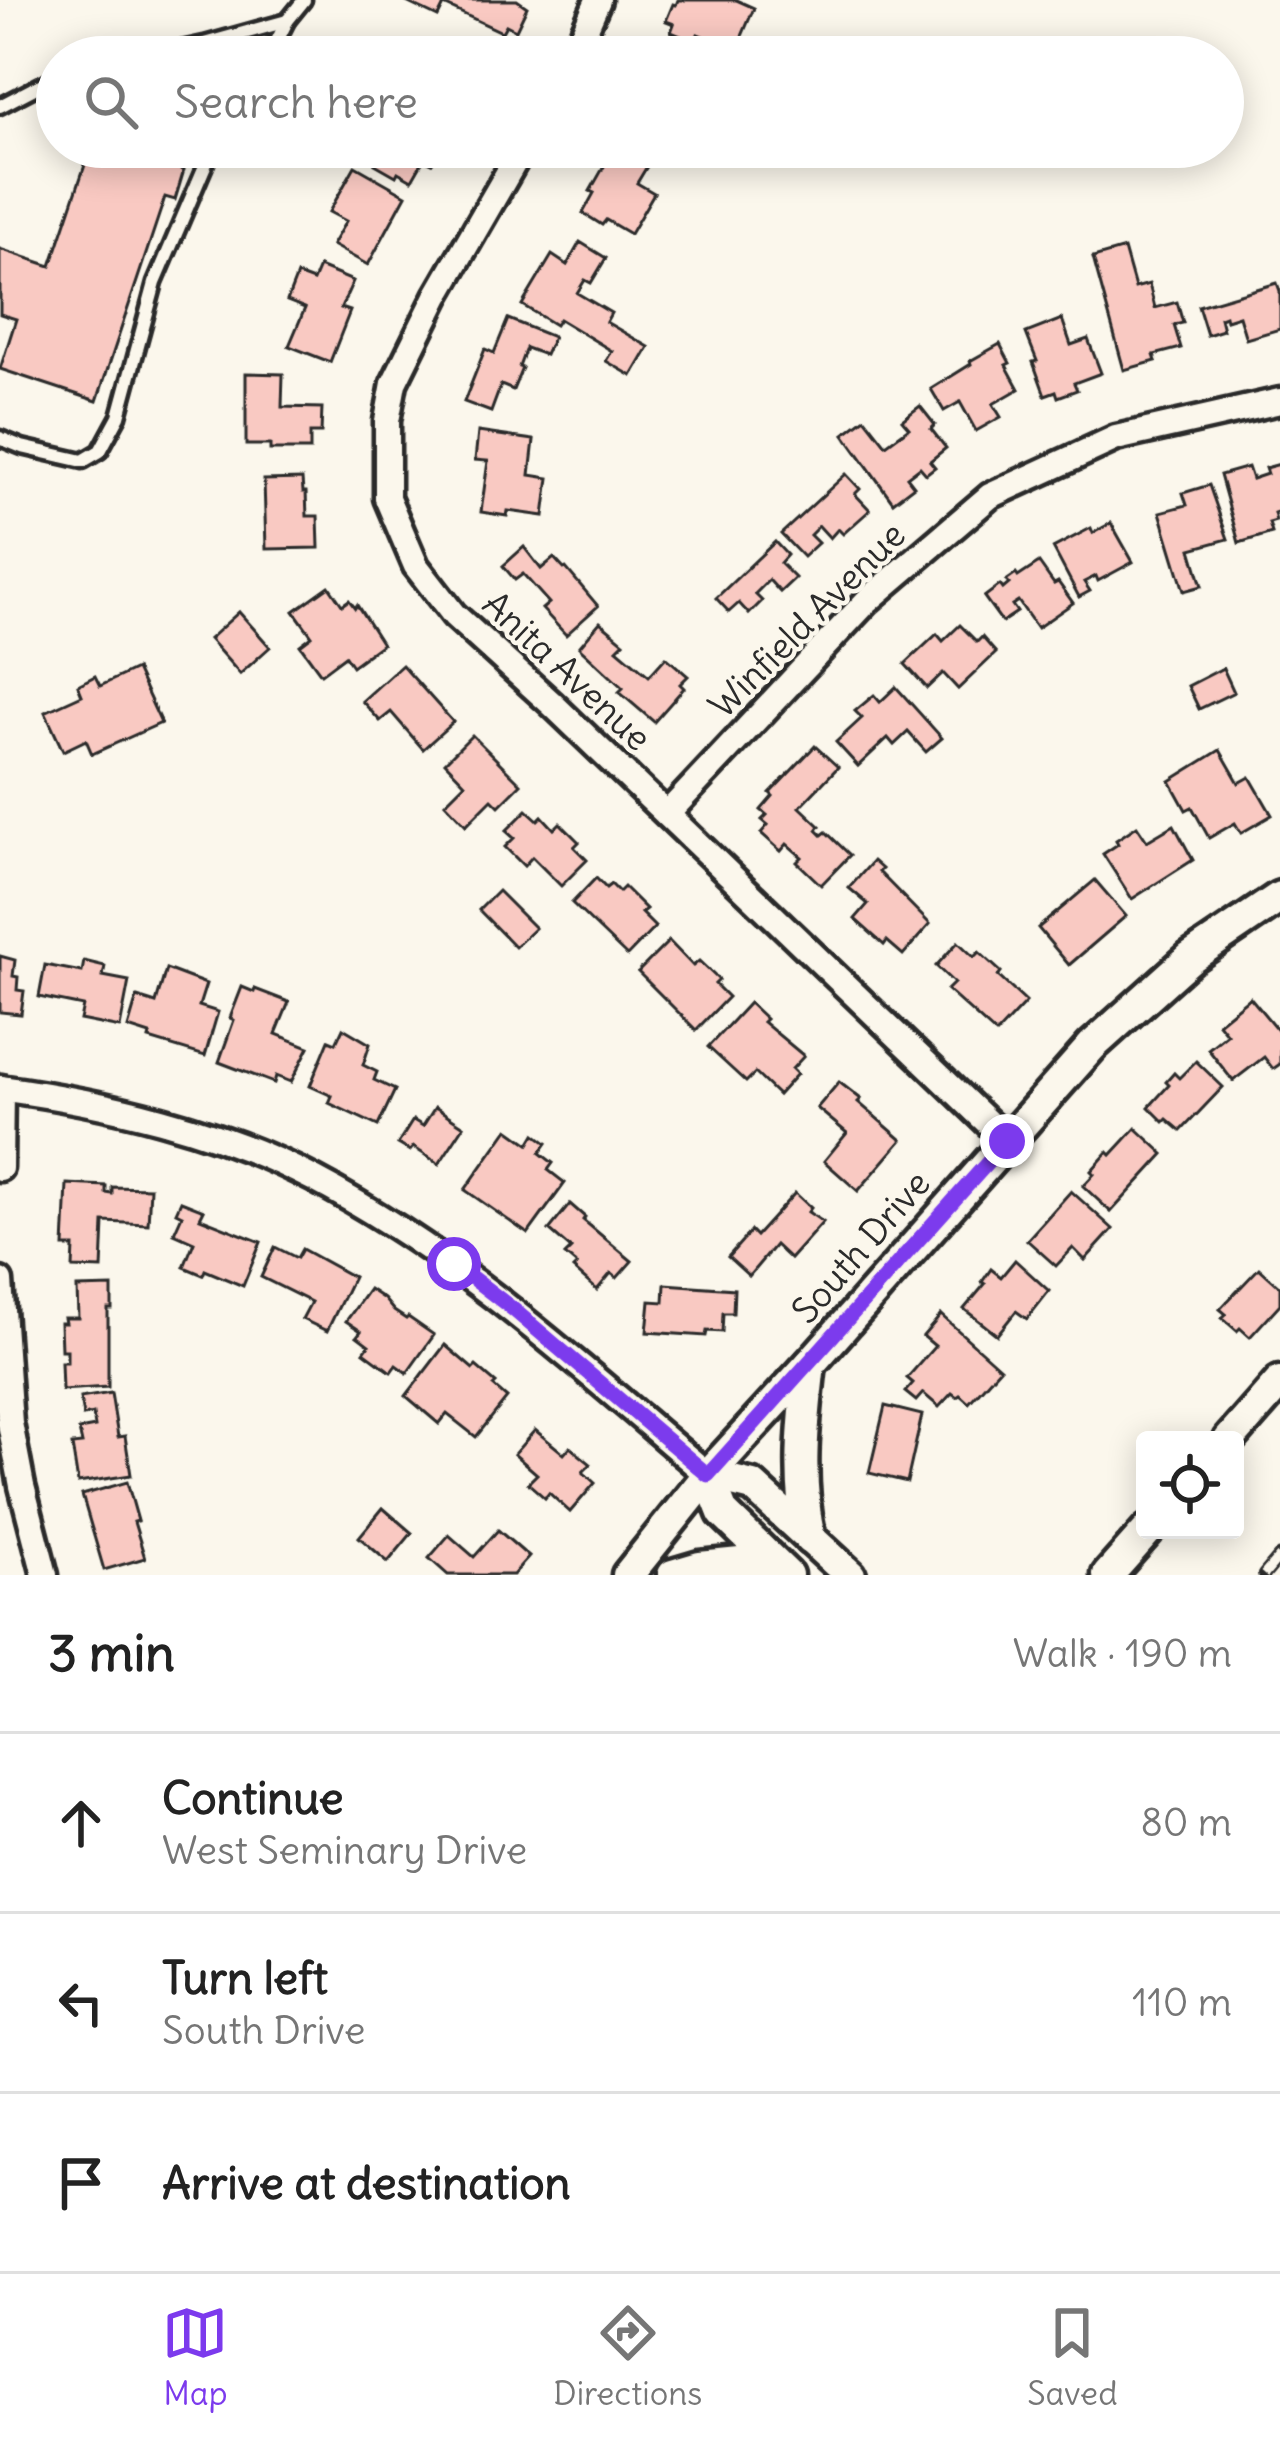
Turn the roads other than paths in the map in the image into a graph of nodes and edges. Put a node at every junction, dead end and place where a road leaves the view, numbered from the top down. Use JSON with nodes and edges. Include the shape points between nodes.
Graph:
{"nodes":[{"id":1,"x":304,"y":0,"type":"edge"},
{"id":2,"x":598,"y":0,"type":"edge"},
{"id":3,"x":287,"y":21,"type":"junction"},
{"id":4,"x":233,"y":36,"type":"edge"},
{"id":5,"x":280,"y":36,"type":"edge"},
{"id":6,"x":582,"y":36,"type":"edge"},
{"id":7,"x":36,"y":87,"type":"edge"},
{"id":8,"x":0,"y":106,"type":"edge"},
{"id":9,"x":203,"y":168,"type":"edge"},
{"id":10,"x":512,"y":168,"type":"edge"},
{"id":11,"x":1280,"y":401,"type":"edge"},
{"id":12,"x":0,"y":437,"type":"edge"},
{"id":13,"x":667,"y":814,"type":"junction"},
{"id":14,"x":1280,"y":897,"type":"edge"},
{"id":15,"x":0,"y":1088,"type":"edge"},
{"id":16,"x":1007,"y":1141,"type":"junction"},
{"id":17,"x":0,"y":1168,"type":"edge"},
{"id":18,"x":0,"y":1281,"type":"edge"},
{"id":19,"x":810,"y":1364,"type":"junction"},
{"id":20,"x":1280,"y":1382,"type":"edge"},
{"id":21,"x":1237,"y":1431,"type":"edge"},
{"id":22,"x":708,"y":1475,"type":"junction"},
{"id":23,"x":810,"y":1539,"type":"junction"},
{"id":24,"x":1140,"y":1539,"type":"edge"},
{"id":25,"x":779,"y":1568,"type":"edge"},
{"id":26,"x":45,"y":1575,"type":"edge"},
{"id":27,"x":628,"y":1575,"type":"edge"},
{"id":28,"x":673,"y":1575,"type":"edge"},
{"id":29,"x":850,"y":1575,"type":"edge"},
{"id":30,"x":1108,"y":1575,"type":"edge"}],
"edges":[{"from":1,"to":3,"type":"lane"},
{"from":2,"to":6,"type":"street"},
{"from":3,"to":4,"type":"lane"},
{"from":3,"to":5,"type":"lane"},
{"from":7,"to":8,"type":"lane"},
{"from":9,"to":12,"type":"lane","via":[[154,283],[119,416],[100,451],[83,461]]},
{"from":10,"to":13,"type":"street","name":"Anita Avenue","via":[[394,382],[387,498],[416,566],[454,615]]},
{"from":11,"to":13,"type":"street","name":"Winfield Avenue","via":[[1116,438],[990,496],[867,601]]},
{"from":13,"to":16,"type":"street","name":"Anita Avenue"},
{"from":14,"to":16,"type":"street","name":"South Drive","via":[[1190,958],[1092,1046]]},
{"from":15,"to":17,"type":"street"},
{"from":15,"to":22,"type":"street","via":[[151,1117],[311,1178],[454,1264]]},
{"from":16,"to":19,"type":"street","name":"South Drive"},
{"from":18,"to":26,"type":"street","via":[[10,1423]]},
{"from":19,"to":22,"type":"street","name":"South Drive"},
{"from":19,"to":23,"type":"street","via":[[802,1435]]},
{"from":20,"to":21,"type":"street"},
{"from":22,"to":23,"type":"street","via":[[752,1486]]},
{"from":22,"to":25,"type":"street","via":[[722,1513]]},
{"from":22,"to":27,"type":"street","name":"South Drive"},
{"from":23,"to":29,"type":"street"},
{"from":24,"to":30,"type":"street"},
{"from":25,"to":28,"type":"street","via":[[700,1567]]}]}
